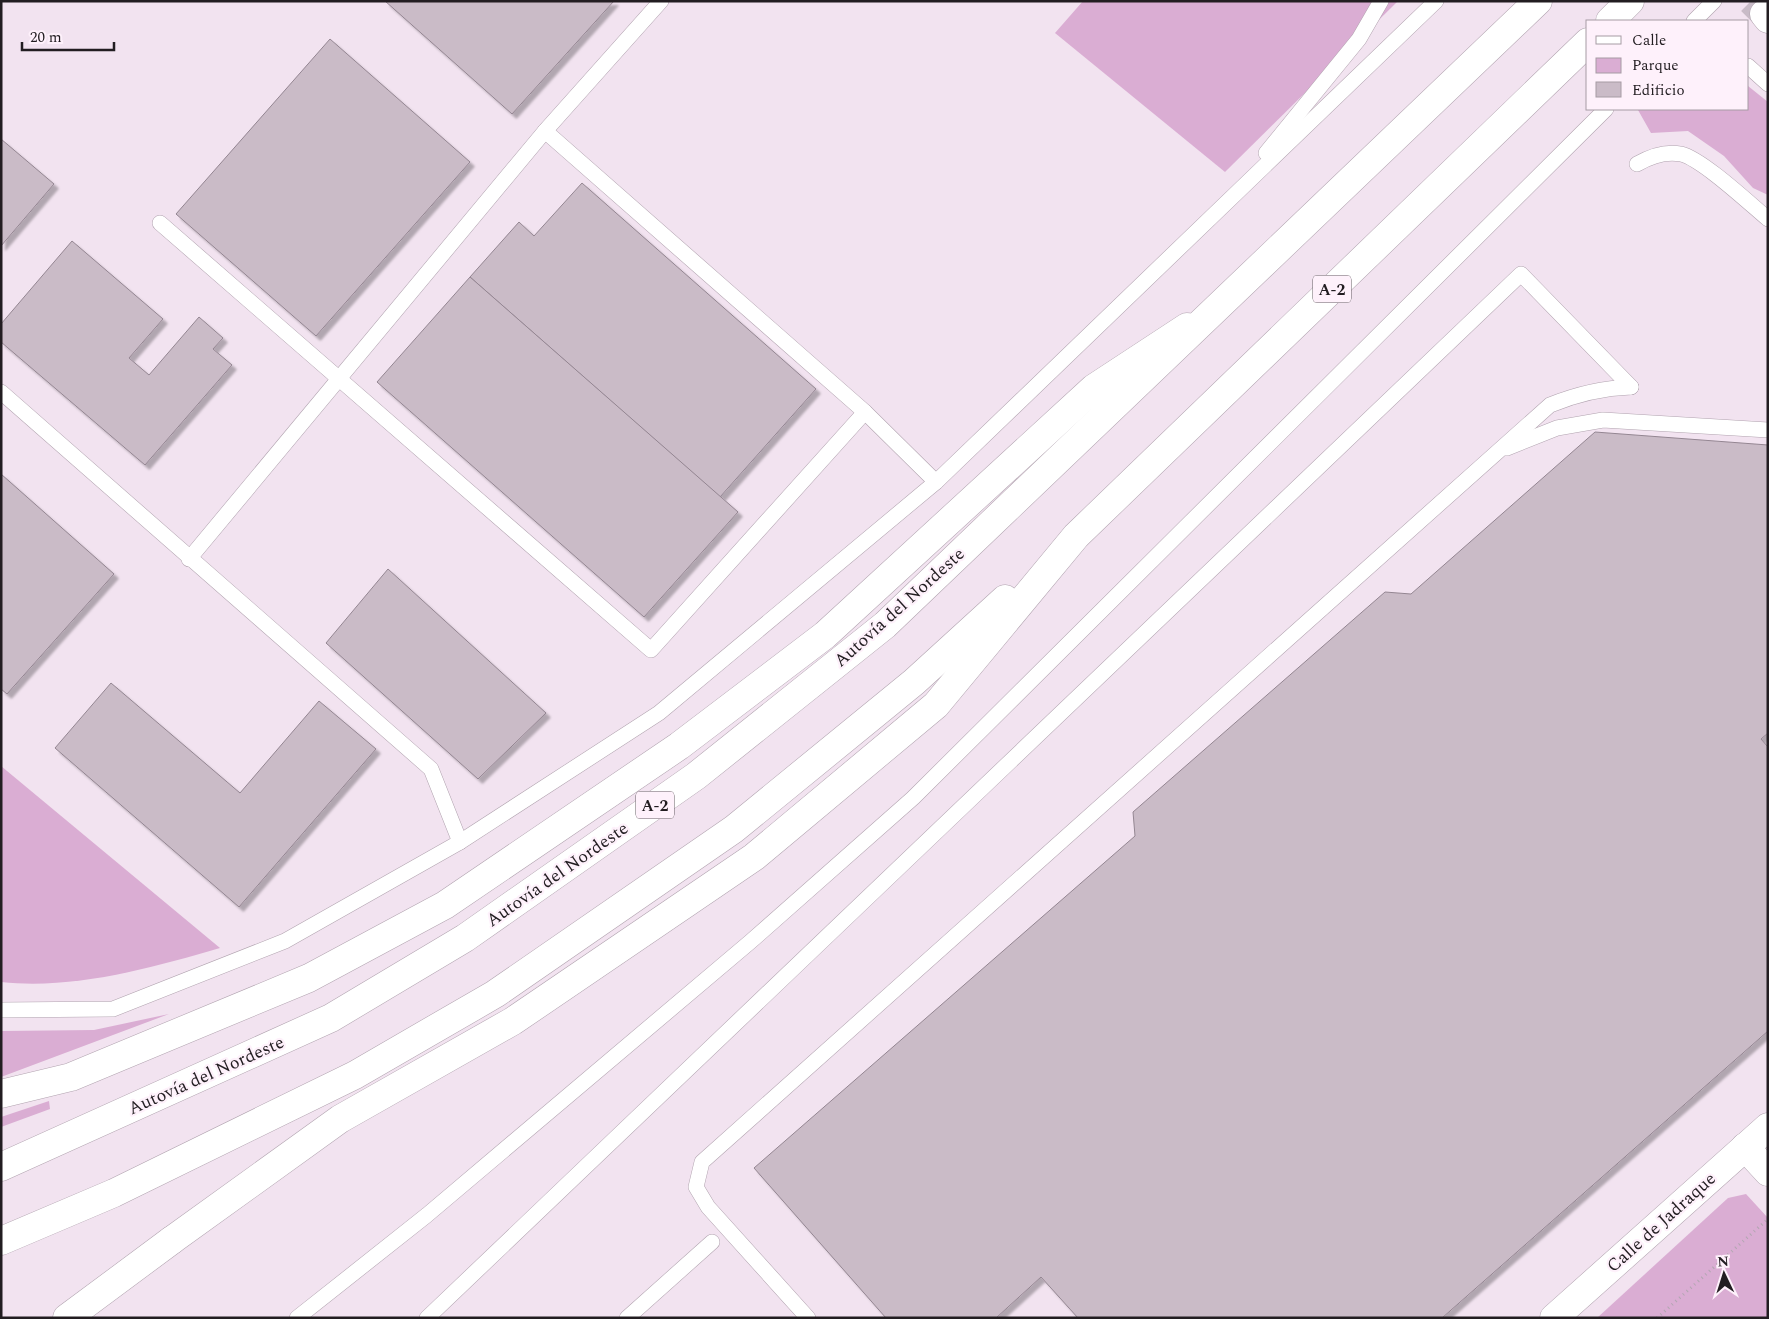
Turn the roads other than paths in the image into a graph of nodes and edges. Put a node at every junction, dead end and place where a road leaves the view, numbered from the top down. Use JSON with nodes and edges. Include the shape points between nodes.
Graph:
{"nodes":[{"id":1,"x":661,"y":1,"type":"edge"},
{"id":2,"x":1381,"y":1,"type":"edge"},
{"id":3,"x":1436,"y":1,"type":"edge"},
{"id":4,"x":1538,"y":1,"type":"edge"},
{"id":5,"x":1630,"y":1,"type":"edge"},
{"id":6,"x":1714,"y":1,"type":"edge"},
{"id":7,"x":1611,"y":20,"type":"edge"},
{"id":8,"x":1695,"y":20,"type":"edge"},
{"id":9,"x":1586,"y":44,"type":"edge"},
{"id":10,"x":1749,"y":67,"type":"edge"},
{"id":11,"x":1768,"y":84,"type":"edge"},
{"id":12,"x":1605,"y":110,"type":"edge"},
{"id":13,"x":545,"y":130,"type":"junction"},
{"id":14,"x":1636,"y":164,"type":"dead end"},
{"id":15,"x":1221,"y":207,"type":"junction"},
{"id":16,"x":1768,"y":219,"type":"edge"},
{"id":17,"x":160,"y":223,"type":"dead end"},
{"id":18,"x":1215,"y":308,"type":"junction"},
{"id":19,"x":338,"y":379,"type":"junction"},
{"id":20,"x":1,"y":392,"type":"edge"},
{"id":21,"x":866,"y":412,"type":"junction"},
{"id":22,"x":1768,"y":430,"type":"edge"},
{"id":23,"x":1496,"y":452,"type":"junction"},
{"id":24,"x":936,"y":482,"type":"junction"},
{"id":25,"x":1076,"y":536,"type":"junction"},
{"id":26,"x":189,"y":559,"type":"junction"},
{"id":27,"x":460,"y":842,"type":"junction"},
{"id":28,"x":1,"y":1010,"type":"edge"},
{"id":29,"x":1,"y":1094,"type":"edge"},
{"id":30,"x":1768,"y":1127,"type":"edge"},
{"id":31,"x":1745,"y":1147,"type":"junction"},
{"id":32,"x":1,"y":1167,"type":"edge"},
{"id":33,"x":1768,"y":1172,"type":"edge"},
{"id":34,"x":1,"y":1241,"type":"edge"},
{"id":35,"x":712,"y":1242,"type":"dead end"},
{"id":36,"x":67,"y":1318,"type":"edge"},
{"id":37,"x":297,"y":1318,"type":"edge"},
{"id":38,"x":427,"y":1318,"type":"edge"},
{"id":39,"x":627,"y":1318,"type":"edge"},
{"id":40,"x":808,"y":1318,"type":"edge"},
{"id":41,"x":1554,"y":1318,"type":"edge"}],
"edges":[{"from":1,"to":13,"type":"lane"},
{"from":2,"to":15,"type":"lane","via":[[1359,39]]},
{"from":3,"to":15,"type":"lane"},
{"from":4,"to":18,"type":"main road","number":"A-2"},
{"from":5,"to":7,"type":"main road"},
{"from":6,"to":8,"type":"lane"},
{"from":9,"to":25,"type":"main road","number":"A-2"},
{"from":10,"to":11,"type":"lane"},
{"from":12,"to":37,"type":"lane","via":[[913,798],[750,942],[427,1215]]},
{"from":13,"to":19,"type":"lane"},
{"from":13,"to":21,"type":"lane"},
{"from":14,"to":16,"type":"lane","via":[[1652,156],[1681,154],[1707,168]]},
{"from":15,"to":24,"type":"lane"},
{"from":17,"to":19,"type":"lane"},
{"from":18,"to":29,"type":"main road","via":[[1094,388],[825,635],[679,746],[445,905],[309,978],[71,1077]]},
{"from":18,"to":32,"type":"main road","name":"Autovía del Nordeste","number":"A-2","via":[[885,625],[668,796],[465,938],[331,1018]]},
{"from":19,"to":21,"type":"lane","via":[[652,650]]},
{"from":19,"to":26,"type":"lane"},
{"from":20,"to":26,"type":"lane"},
{"from":21,"to":24,"type":"lane"},
{"from":22,"to":23,"type":"lane","via":[[1603,420],[1557,428]]},
{"from":23,"to":38,"type":"lane","via":[[1550,405],[1601,388],[1631,387],[1521,274]]},
{"from":23,"to":40,"type":"lane","via":[[702,1162],[696,1187],[708,1207]]},
{"from":24,"to":27,"type":"lane","via":[[659,713]]},
{"from":25,"to":34,"type":"main road","number":"A-2","via":[[914,682],[734,829],[495,994],[354,1075],[114,1193]]},
{"from":25,"to":36,"type":"main road","via":[[936,705],[754,857],[513,1021],[340,1120]]},
{"from":26,"to":27,"type":"lane","via":[[431,769]]},
{"from":27,"to":28,"type":"lane","via":[[285,940],[113,1009]]},
{"from":30,"to":31,"type":"main road","name":"Calle de Jadraque"},
{"from":31,"to":33,"type":"main road"},
{"from":31,"to":41,"type":"main road","name":"Calle de Jadraque"},
{"from":35,"to":39,"type":"lane"}]}
